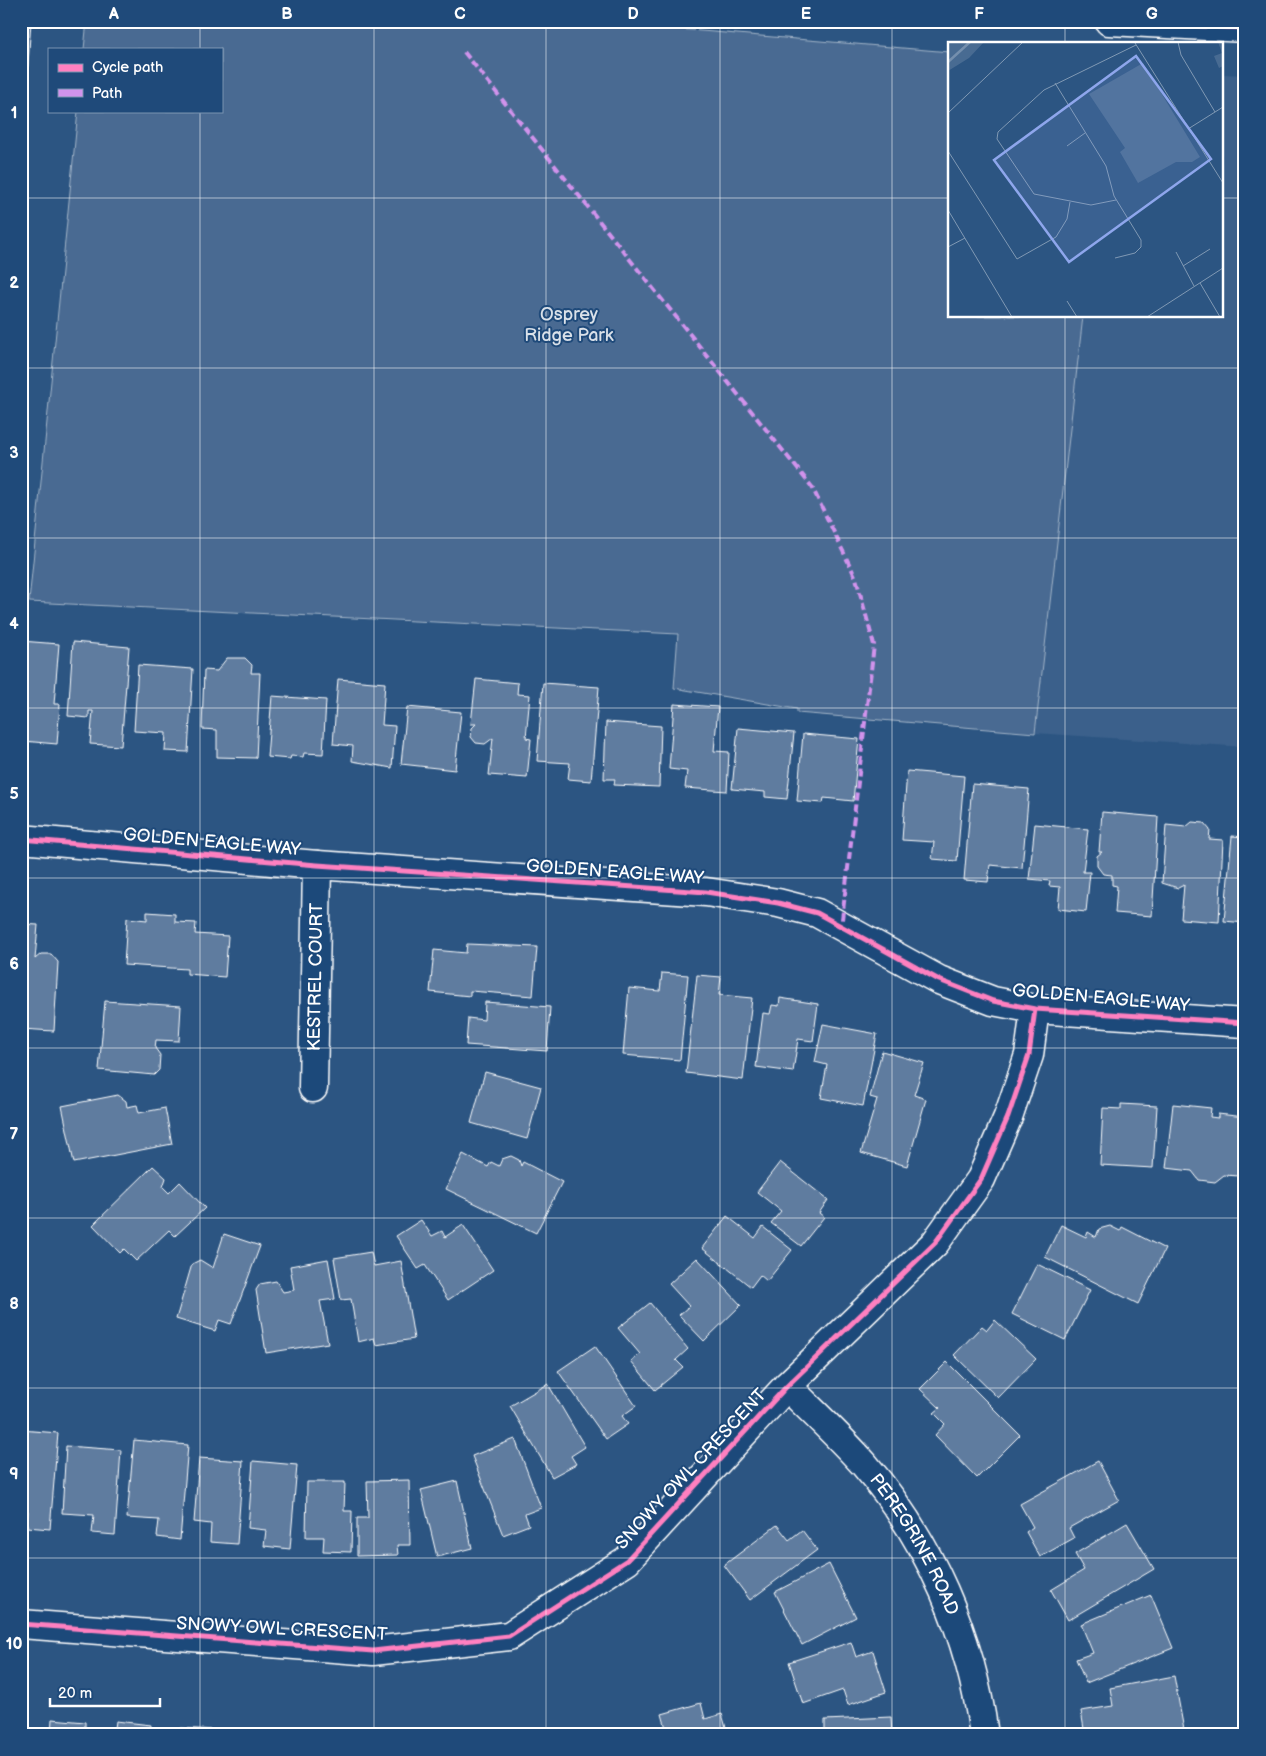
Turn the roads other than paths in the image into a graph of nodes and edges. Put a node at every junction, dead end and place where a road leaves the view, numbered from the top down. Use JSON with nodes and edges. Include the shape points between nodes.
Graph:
{"nodes":[{"id":1,"x":1109,"y":21,"type":"edge"},
{"id":2,"x":1245,"y":28,"type":"edge"},
{"id":3,"x":21,"y":839,"type":"edge"},
{"id":4,"x":317,"y":865,"type":"junction"},
{"id":5,"x":1035,"y":1009,"type":"junction"},
{"id":6,"x":1245,"y":1023,"type":"edge"},
{"id":7,"x":313,"y":1088,"type":"dead end"},
{"id":8,"x":787,"y":1386,"type":"junction"},
{"id":9,"x":21,"y":1624,"type":"edge"},
{"id":10,"x":984,"y":1735,"type":"edge"}],
"edges":[{"from":1,"to":2,"type":"street"},
{"from":3,"to":4,"type":"street","name":"GOLDEN EAGLE WAY"},
{"from":4,"to":5,"type":"street","name":"GOLDEN EAGLE WAY","via":[[706,892],[778,903],[817,913],[939,980],[993,1001]]},
{"from":4,"to":7,"type":"street","name":"KESTREL COURT"},
{"from":5,"to":6,"type":"street","name":"GOLDEN EAGLE WAY"},
{"from":5,"to":8,"type":"street","name":"SNOWY OWL CRESCENT","via":[[1029,1054],[1008,1117],[981,1178],[935,1243]]},
{"from":8,"to":9,"type":"street","name":"SNOWY OWL CRESCENT","via":[[627,1560],[508,1636],[373,1652]]},
{"from":8,"to":10,"type":"street","name":"PEREGRINE ROAD","via":[[864,1464],[902,1513],[929,1559],[973,1670]]}]}
